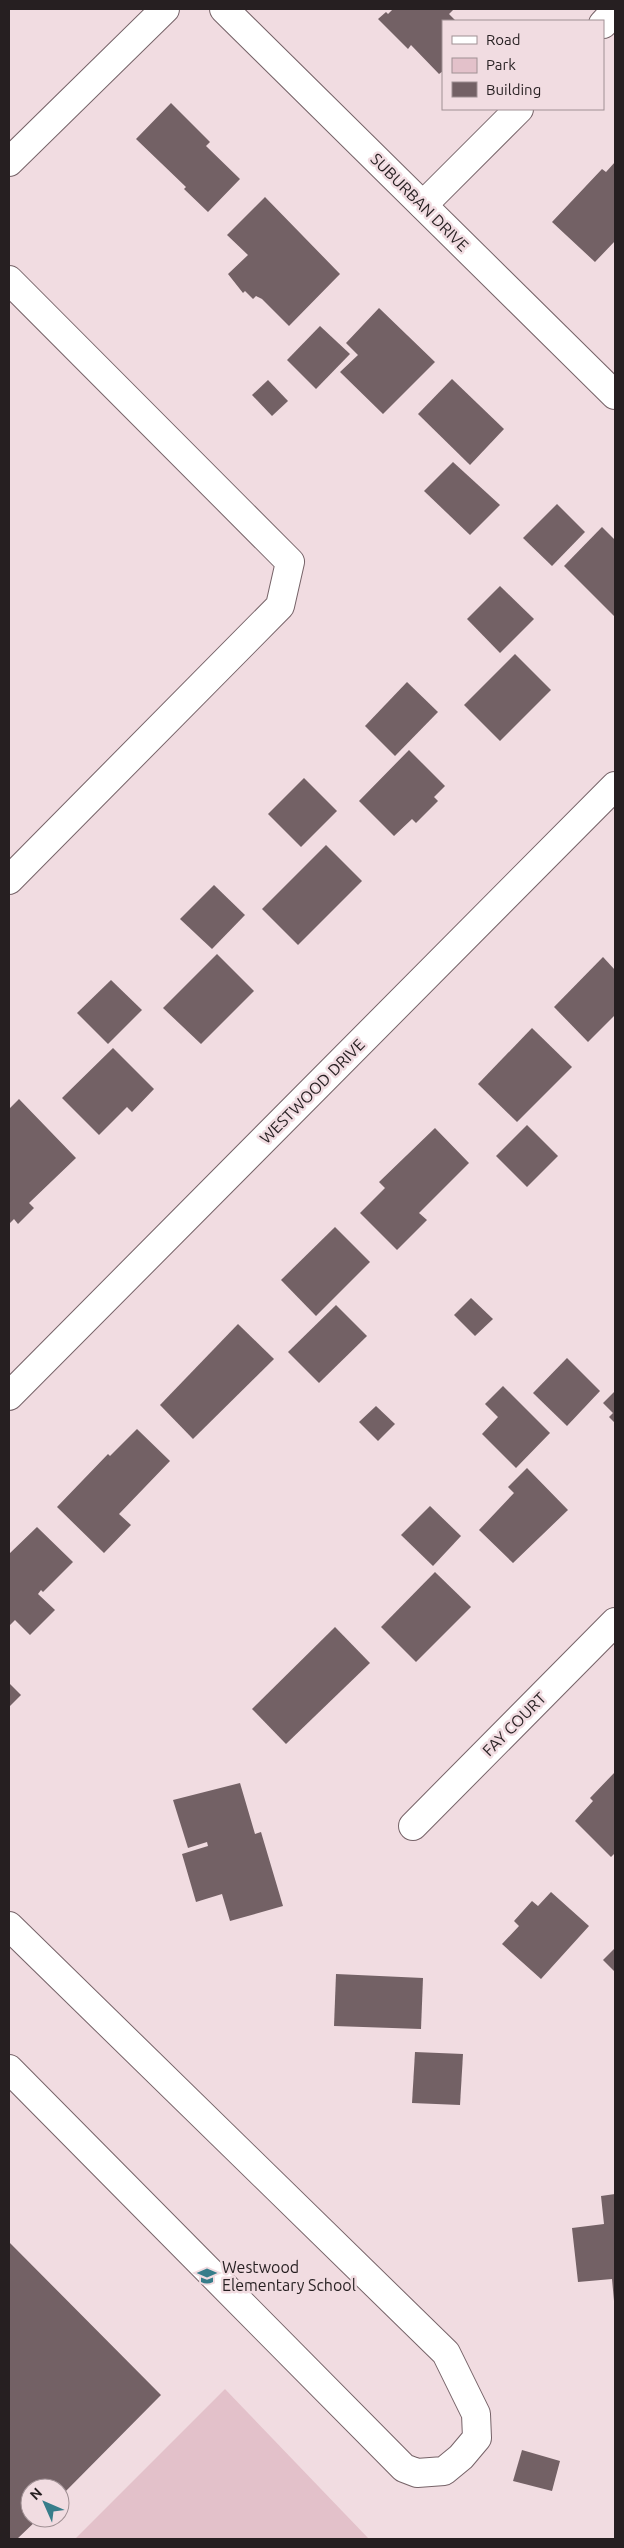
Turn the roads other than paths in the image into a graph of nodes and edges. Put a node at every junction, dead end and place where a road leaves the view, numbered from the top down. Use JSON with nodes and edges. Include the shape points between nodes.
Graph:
{"nodes":[{"id":1,"x":165,"y":9,"type":"edge"},
{"id":2,"x":224,"y":9,"type":"edge"},
{"id":3,"x":615,"y":11,"type":"edge"},
{"id":4,"x":604,"y":23,"type":"edge"},
{"id":5,"x":518,"y":110,"type":"edge"},
{"id":6,"x":9,"y":162,"type":"edge"},
{"id":7,"x":423,"y":205,"type":"junction"},
{"id":8,"x":9,"y":280,"type":"edge"},
{"id":9,"x":615,"y":395,"type":"edge"},
{"id":10,"x":615,"y":786,"type":"edge"},
{"id":11,"x":9,"y":880,"type":"edge"},
{"id":12,"x":9,"y":1396,"type":"edge"},
{"id":13,"x":615,"y":1622,"type":"edge"},
{"id":14,"x":413,"y":1826,"type":"dead end"},
{"id":15,"x":9,"y":1926,"type":"edge"},
{"id":16,"x":9,"y":2070,"type":"edge"}],
"edges":[{"from":1,"to":6,"type":"street"},
{"from":2,"to":7,"type":"street","name":"SUBURBAN DRIVE"},
{"from":3,"to":4,"type":"street"},
{"from":5,"to":7,"type":"street"},
{"from":7,"to":9,"type":"street","name":"SUBURBAN DRIVE"},
{"from":8,"to":11,"type":"street","via":[[290,562],[280,606]]},
{"from":10,"to":12,"type":"street","name":"WESTWOOD DRIVE"},
{"from":13,"to":14,"type":"street","name":"FAY COURT"},
{"from":15,"to":16,"type":"street","via":[[446,2352],[476,2414],[477,2438],[444,2471],[417,2473],[404,2468]]}]}
